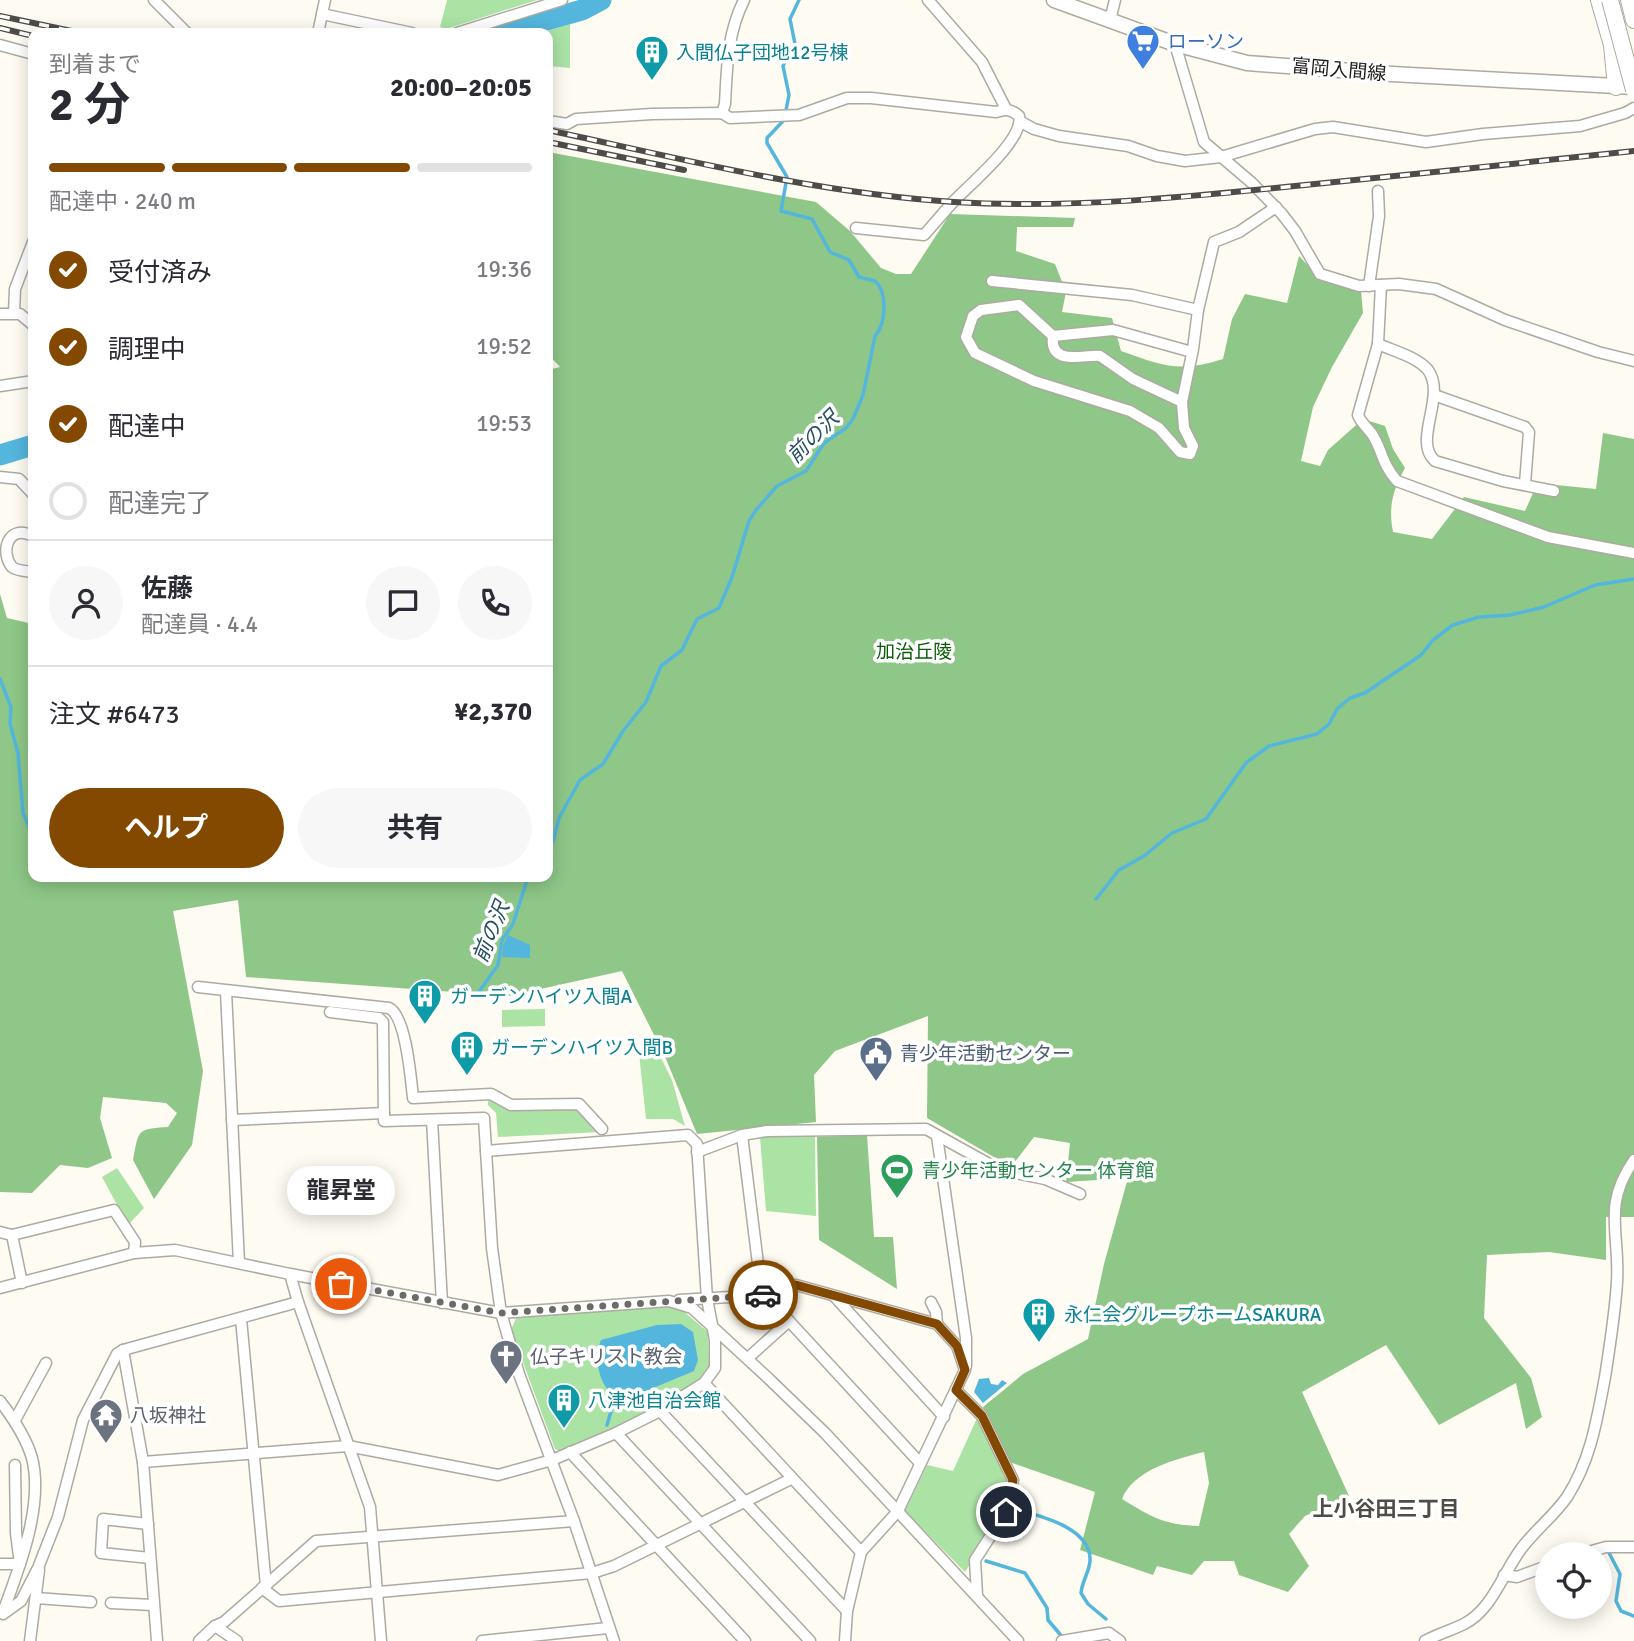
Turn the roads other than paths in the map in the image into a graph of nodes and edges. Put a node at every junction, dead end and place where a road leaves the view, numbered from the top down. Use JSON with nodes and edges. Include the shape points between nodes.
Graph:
{"nodes":[{"id":1,"x":154,"y":0,"type":"edge"},
{"id":2,"x":325,"y":0,"type":"edge"},
{"id":3,"x":562,"y":0,"type":"edge"},
{"id":4,"x":744,"y":0,"type":"edge"},
{"id":5,"x":928,"y":0,"type":"edge"},
{"id":6,"x":1054,"y":0,"type":"edge"},
{"id":7,"x":1115,"y":0,"type":"edge"},
{"id":8,"x":1599,"y":0,"type":"edge"},
{"id":9,"x":1610,"y":0,"type":"edge"},
{"id":10,"x":1629,"y":0,"type":"edge"},
{"id":11,"x":322,"y":14,"type":"junction"},
{"id":12,"x":1110,"y":20,"type":"junction"},
{"id":13,"x":1634,"y":20,"type":"edge"},
{"id":14,"x":182,"y":28,"type":"edge"},
{"id":15,"x":319,"y":28,"type":"edge"},
{"id":16,"x":388,"y":28,"type":"edge"},
{"id":17,"x":473,"y":28,"type":"edge"},
{"id":18,"x":1175,"y":44,"type":"junction"},
{"id":19,"x":0,"y":45,"type":"edge"},
{"id":20,"x":28,"y":53,"type":"edge"},
{"id":21,"x":1616,"y":87,"type":"junction"},
{"id":22,"x":1634,"y":88,"type":"edge"},
{"id":23,"x":1634,"y":108,"type":"edge"},
{"id":24,"x":1006,"y":109,"type":"junction"},
{"id":25,"x":722,"y":113,"type":"junction"},
{"id":26,"x":553,"y":122,"type":"edge"},
{"id":27,"x":1021,"y":122,"type":"junction"},
{"id":28,"x":1222,"y":157,"type":"junction"},
{"id":29,"x":1378,"y":191,"type":"dead end"},
{"id":30,"x":1276,"y":207,"type":"junction"},
{"id":31,"x":856,"y":228,"type":"dead end"},
{"id":32,"x":28,"y":256,"type":"edge"},
{"id":33,"x":992,"y":281,"type":"dead end"},
{"id":34,"x":1017,"y":284,"type":"junction"},
{"id":35,"x":1375,"y":285,"type":"junction"},
{"id":36,"x":1019,"y":305,"type":"junction"},
{"id":37,"x":1198,"y":310,"type":"junction"},
{"id":38,"x":14,"y":313,"type":"junction"},
{"id":39,"x":0,"y":314,"type":"edge"},
{"id":40,"x":28,"y":319,"type":"edge"},
{"id":41,"x":1053,"y":336,"type":"junction"},
{"id":42,"x":1378,"y":345,"type":"junction"},
{"id":43,"x":1192,"y":352,"type":"junction"},
{"id":44,"x":1634,"y":361,"type":"edge"},
{"id":45,"x":28,"y":381,"type":"edge"},
{"id":46,"x":0,"y":386,"type":"edge"},
{"id":47,"x":1434,"y":395,"type":"junction"},
{"id":48,"x":1182,"y":402,"type":"junction"},
{"id":49,"x":0,"y":477,"type":"edge"},
{"id":50,"x":1525,"y":484,"type":"junction"},
{"id":51,"x":28,"y":489,"type":"edge"},
{"id":52,"x":1554,"y":491,"type":"dead end"},
{"id":53,"x":28,"y":534,"type":"edge"},
{"id":54,"x":1634,"y":554,"type":"edge"},
{"id":55,"x":28,"y":571,"type":"edge"},
{"id":56,"x":198,"y":987,"type":"dead end"},
{"id":57,"x":226,"y":990,"type":"junction"},
{"id":58,"x":330,"y":1012,"type":"dead end"},
{"id":59,"x":384,"y":1113,"type":"junction"},
{"id":60,"x":232,"y":1120,"type":"junction"},
{"id":61,"x":432,"y":1120,"type":"junction"},
{"id":62,"x":602,"y":1129,"type":"dead end"},
{"id":63,"x":742,"y":1135,"type":"junction"},
{"id":64,"x":937,"y":1136,"type":"junction"},
{"id":65,"x":486,"y":1151,"type":"junction"},
{"id":66,"x":697,"y":1152,"type":"junction"},
{"id":67,"x":1634,"y":1160,"type":"edge"},
{"id":68,"x":1080,"y":1194,"type":"dead end"},
{"id":69,"x":0,"y":1232,"type":"edge"},
{"id":70,"x":12,"y":1235,"type":"junction"},
{"id":71,"x":134,"y":1253,"type":"junction"},
{"id":72,"x":239,"y":1263,"type":"junction"},
{"id":73,"x":290,"y":1275,"type":"junction"},
{"id":74,"x":22,"y":1283,"type":"junction"},
{"id":75,"x":0,"y":1288,"type":"edge"},
{"id":76,"x":765,"y":1295,"type":"junction"},
{"id":77,"x":834,"y":1296,"type":"junction"},
{"id":78,"x":707,"y":1299,"type":"junction"},
{"id":79,"x":669,"y":1301,"type":"junction"},
{"id":80,"x":931,"y":1302,"type":"dead end"},
{"id":81,"x":298,"y":1303,"type":"junction"},
{"id":82,"x":442,"y":1303,"type":"junction"},
{"id":83,"x":501,"y":1313,"type":"junction"},
{"id":84,"x":242,"y":1318,"type":"junction"},
{"id":85,"x":789,"y":1321,"type":"junction"},
{"id":86,"x":937,"y":1324,"type":"junction"},
{"id":87,"x":710,"y":1325,"type":"junction"},
{"id":88,"x":123,"y":1350,"type":"junction"},
{"id":89,"x":748,"y":1358,"type":"junction"},
{"id":90,"x":46,"y":1363,"type":"dead end"},
{"id":91,"x":965,"y":1370,"type":"junction"},
{"id":92,"x":704,"y":1383,"type":"junction"},
{"id":93,"x":956,"y":1390,"type":"junction"},
{"id":94,"x":0,"y":1401,"type":"edge"},
{"id":95,"x":660,"y":1411,"type":"junction"},
{"id":96,"x":943,"y":1417,"type":"junction"},
{"id":97,"x":15,"y":1420,"type":"junction"},
{"id":98,"x":616,"y":1433,"type":"junction"},
{"id":99,"x":348,"y":1446,"type":"junction"},
{"id":100,"x":570,"y":1452,"type":"junction"},
{"id":101,"x":254,"y":1454,"type":"junction"},
{"id":102,"x":552,"y":1460,"type":"junction"},
{"id":103,"x":143,"y":1462,"type":"junction"},
{"id":104,"x":920,"y":1463,"type":"junction"},
{"id":105,"x":15,"y":1465,"type":"dead end"},
{"id":106,"x":791,"y":1479,"type":"junction"},
{"id":107,"x":744,"y":1502,"type":"junction"},
{"id":108,"x":898,"y":1511,"type":"junction"},
{"id":109,"x":574,"y":1521,"type":"junction"},
{"id":110,"x":148,"y":1524,"type":"junction"},
{"id":111,"x":700,"y":1524,"type":"junction"},
{"id":112,"x":373,"y":1537,"type":"junction"},
{"id":113,"x":657,"y":1545,"type":"junction"},
{"id":114,"x":1612,"y":1547,"type":"edge"},
{"id":115,"x":1634,"y":1547,"type":"edge"},
{"id":116,"x":861,"y":1552,"type":"junction"},
{"id":117,"x":150,"y":1558,"type":"junction"},
{"id":118,"x":0,"y":1564,"type":"edge"},
{"id":119,"x":20,"y":1564,"type":"junction"},
{"id":120,"x":38,"y":1568,"type":"junction"},
{"id":121,"x":1535,"y":1570,"type":"edge"},
{"id":122,"x":592,"y":1573,"type":"junction"},
{"id":123,"x":1504,"y":1575,"type":"junction"},
{"id":124,"x":264,"y":1587,"type":"junction"},
{"id":125,"x":376,"y":1592,"type":"junction"},
{"id":126,"x":977,"y":1595,"type":"junction"},
{"id":127,"x":36,"y":1598,"type":"junction"},
{"id":128,"x":91,"y":1602,"type":"dead end"},
{"id":129,"x":111,"y":1603,"type":"dead end"},
{"id":130,"x":153,"y":1605,"type":"junction"},
{"id":131,"x":848,"y":1611,"type":"junction"},
{"id":132,"x":1,"y":1617,"type":"edge"},
{"id":133,"x":215,"y":1626,"type":"junction"},
{"id":134,"x":608,"y":1628,"type":"junction"},
{"id":135,"x":30,"y":1641,"type":"edge"},
{"id":136,"x":157,"y":1641,"type":"edge"},
{"id":137,"x":199,"y":1641,"type":"edge"},
{"id":138,"x":237,"y":1641,"type":"edge"},
{"id":139,"x":381,"y":1641,"type":"edge"},
{"id":140,"x":482,"y":1641,"type":"edge"},
{"id":141,"x":614,"y":1641,"type":"edge"},
{"id":142,"x":745,"y":1641,"type":"edge"},
{"id":143,"x":810,"y":1641,"type":"edge"},
{"id":144,"x":845,"y":1641,"type":"edge"},
{"id":145,"x":1018,"y":1641,"type":"edge"},
{"id":146,"x":1062,"y":1641,"type":"edge"},
{"id":147,"x":1120,"y":1641,"type":"edge"},
{"id":148,"x":1425,"y":1641,"type":"edge"}],
"edges":[{"from":1,"to":14,"type":"street"},
{"from":2,"to":11,"type":"street"},
{"from":3,"to":17,"type":"street"},
{"from":4,"to":25,"type":"street","via":[[728,46]]},
{"from":5,"to":24,"type":"street","via":[[982,62]]},
{"from":6,"to":12,"type":"main road","name":"富岡入間線"},
{"from":7,"to":12,"type":"street"},
{"from":8,"to":21,"type":"highway","via":[[1612,45]]},
{"from":9,"to":22,"type":"highway","bridge":true},
{"from":10,"to":13,"type":"highway"},
{"from":11,"to":15,"type":"street"},
{"from":11,"to":16,"type":"street"},
{"from":12,"to":18,"type":"main road","name":"富岡入間線"},
{"from":18,"to":21,"type":"main road","name":"富岡入間線","via":[[1247,63]]},
{"from":18,"to":28,"type":"street","via":[[1204,142]]},
{"from":19,"to":20,"type":"street"},
{"from":21,"to":22,"type":"main road","name":"富岡入間線"},
{"from":23,"to":28,"type":"street","via":[[1580,126],[1426,142],[1333,127],[1315,129]]},
{"from":24,"to":25,"type":"street","via":[[996,112],[847,98],[799,115],[730,118]]},
{"from":24,"to":27,"type":"street","via":[[1014,111]]},
{"from":25,"to":26,"type":"street"},
{"from":27,"to":28,"type":"street","via":[[1059,136],[1128,146],[1185,161]]},
{"from":27,"to":31,"type":"street","via":[[1001,153],[924,235]]},
{"from":28,"to":30,"type":"street"},
{"from":29,"to":35,"type":"street"},
{"from":30,"to":35,"type":"street","via":[[1320,274],[1359,286]]},
{"from":30,"to":37,"type":"street","via":[[1240,232],[1214,242]]},
{"from":32,"to":38,"type":"street","via":[[15,289]]},
{"from":33,"to":34,"type":"street"},
{"from":34,"to":36,"type":"street"},
{"from":34,"to":37,"type":"street","via":[[1132,295]]},
{"from":35,"to":42,"type":"street"},
{"from":35,"to":44,"type":"street","via":[[1436,289],[1505,320]]},
{"from":36,"to":41,"type":"street"},
{"from":36,"to":48,"type":"street","via":[[981,310],[973,316],[966,337],[975,353],[1034,381],[1130,411],[1159,428],[1180,452],[1190,454],[1193,446],[1184,428]]},
{"from":37,"to":43,"type":"street"},
{"from":38,"to":39,"type":"street"},
{"from":38,"to":40,"type":"street"},
{"from":41,"to":43,"type":"street","via":[[1113,330]]},
{"from":41,"to":48,"type":"street","via":[[1056,352],[1073,359],[1100,356],[1133,379]]},
{"from":42,"to":47,"type":"street","via":[[1427,369]]},
{"from":42,"to":54,"type":"street","via":[[1358,415],[1397,481],[1548,537]]},
{"from":43,"to":48,"type":"street"},
{"from":45,"to":46,"type":"street"},
{"from":47,"to":50,"type":"street","via":[[1525,427],[1529,432]]},
{"from":47,"to":50,"type":"street","via":[[1427,441],[1435,461]]},
{"from":49,"to":51,"type":"street","via":[[19,479]]},
{"from":50,"to":52,"type":"street"},
{"from":53,"to":55,"type":"street","via":[[13,533],[3,550],[12,567]]},
{"from":56,"to":57,"type":"street"},
{"from":57,"to":60,"type":"street"},
{"from":57,"to":62,"type":"street","via":[[389,1008],[397,1013],[413,1098],[491,1094],[511,1105],[579,1104]]},
{"from":58,"to":59,"type":"street","via":[[383,1022]]},
{"from":59,"to":60,"type":"street"},
{"from":59,"to":61,"type":"street","via":[[384,1121]]},
{"from":60,"to":72,"type":"street"},
{"from":61,"to":65,"type":"street","via":[[484,1118]]},
{"from":61,"to":82,"type":"street"},
{"from":63,"to":64,"type":"street","via":[[888,1128],[926,1129]]},
{"from":63,"to":66,"type":"street"},
{"from":63,"to":76,"type":"street"},
{"from":64,"to":68,"type":"street","via":[[1000,1170],[1045,1179]]},
{"from":64,"to":91,"type":"street","via":[[966,1338]]},
{"from":65,"to":66,"type":"street","via":[[688,1135],[697,1144]]},
{"from":65,"to":83,"type":"street"},
{"from":66,"to":78,"type":"street"},
{"from":67,"to":123,"type":"street","via":[[1622,1177],[1615,1207],[1615,1316],[1595,1433],[1582,1471],[1566,1498]]},
{"from":69,"to":70,"type":"street"},
{"from":70,"to":71,"type":"street","via":[[114,1210],[135,1242]]},
{"from":70,"to":74,"type":"street"},
{"from":71,"to":72,"type":"street","via":[[176,1250]]},
{"from":71,"to":74,"type":"street"},
{"from":72,"to":73,"type":"street"},
{"from":73,"to":81,"type":"street"},
{"from":73,"to":82,"type":"street"},
{"from":74,"to":75,"type":"street"},
{"from":76,"to":77,"type":"street","via":[[796,1285]]},
{"from":76,"to":78,"type":"street"},
{"from":76,"to":85,"type":"street"},
{"from":77,"to":86,"type":"street"},
{"from":77,"to":96,"type":"street"},
{"from":78,"to":79,"type":"street"},
{"from":78,"to":87,"type":"street"},
{"from":79,"to":83,"type":"street"},
{"from":79,"to":87,"type":"street","via":[[692,1308]]},
{"from":80,"to":86,"type":"street"},
{"from":81,"to":84,"type":"street"},
{"from":81,"to":99,"type":"street"},
{"from":82,"to":83,"type":"street"},
{"from":83,"to":102,"type":"street"},
{"from":84,"to":88,"type":"street"},
{"from":84,"to":101,"type":"street"},
{"from":85,"to":89,"type":"street"},
{"from":85,"to":104,"type":"street"},
{"from":86,"to":91,"type":"street","via":[[957,1346]]},
{"from":87,"to":89,"type":"street"},
{"from":87,"to":92,"type":"street","via":[[715,1368]]},
{"from":88,"to":103,"type":"street"},
{"from":88,"to":120,"type":"street","via":[[83,1420],[58,1517]]},
{"from":89,"to":108,"type":"street"},
{"from":90,"to":97,"type":"street"},
{"from":91,"to":93,"type":"street"},
{"from":92,"to":95,"type":"street"},
{"from":92,"to":106,"type":"street"},
{"from":93,"to":96,"type":"street"},
{"from":93,"to":126,"type":"street","via":[[982,1416],[1013,1480],[1006,1512],[975,1560]]},
{"from":94,"to":97,"type":"street"},
{"from":95,"to":98,"type":"street"},
{"from":95,"to":107,"type":"street"},
{"from":96,"to":104,"type":"street"},
{"from":97,"to":119,"type":"street","via":[[35,1477]]},
{"from":98,"to":100,"type":"street"},
{"from":98,"to":111,"type":"street"},
{"from":99,"to":101,"type":"street"},
{"from":99,"to":102,"type":"street","via":[[498,1475]]},
{"from":99,"to":112,"type":"street","via":[[370,1507]]},
{"from":100,"to":102,"type":"street"},
{"from":100,"to":113,"type":"street"},
{"from":101,"to":103,"type":"street"},
{"from":101,"to":124,"type":"street"},
{"from":102,"to":109,"type":"street"},
{"from":103,"to":110,"type":"street"},
{"from":104,"to":108,"type":"street"},
{"from":105,"to":119,"type":"street"},
{"from":106,"to":107,"type":"street"},
{"from":106,"to":116,"type":"street"},
{"from":107,"to":111,"type":"street"},
{"from":107,"to":131,"type":"street"},
{"from":108,"to":116,"type":"street"},
{"from":108,"to":126,"type":"street"},
{"from":109,"to":112,"type":"street"},
{"from":109,"to":122,"type":"street"},
{"from":110,"to":117,"type":"street"},
{"from":110,"to":117,"type":"street","via":[[103,1519],[101,1553]]},
{"from":111,"to":113,"type":"street"},
{"from":111,"to":143,"type":"street"},
{"from":112,"to":124,"type":"street","via":[[316,1541]]},
{"from":112,"to":125,"type":"street"},
{"from":113,"to":122,"type":"street"},
{"from":113,"to":142,"type":"street"},
{"from":114,"to":115,"type":"street"},
{"from":116,"to":131,"type":"street"},
{"from":117,"to":130,"type":"street"},
{"from":118,"to":119,"type":"street"},
{"from":119,"to":132,"type":"street"},
{"from":120,"to":127,"type":"street"},
{"from":120,"to":132,"type":"street","via":[[20,1601]]},
{"from":121,"to":123,"type":"street","via":[[1517,1577]]},
{"from":122,"to":125,"type":"street"},
{"from":122,"to":134,"type":"street"},
{"from":123,"to":148,"type":"street","via":[[1478,1614]]},
{"from":124,"to":125,"type":"street","via":[[279,1601]]},
{"from":124,"to":133,"type":"street"},
{"from":125,"to":139,"type":"street"},
{"from":126,"to":145,"type":"street"},
{"from":127,"to":128,"type":"street"},
{"from":127,"to":135,"type":"street"},
{"from":129,"to":130,"type":"street"},
{"from":130,"to":136,"type":"street"},
{"from":131,"to":144,"type":"street"},
{"from":133,"to":137,"type":"street"},
{"from":133,"to":138,"type":"street"},
{"from":134,"to":140,"type":"street"},
{"from":134,"to":141,"type":"street"},
{"from":146,"to":147,"type":"street","via":[[1109,1633]]}]}
